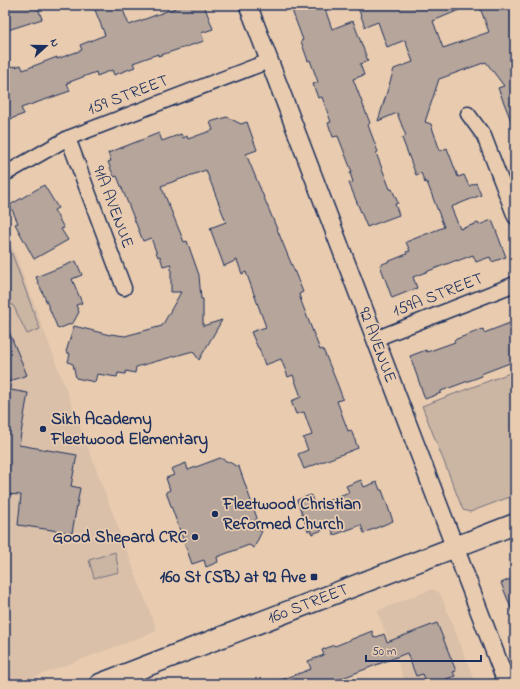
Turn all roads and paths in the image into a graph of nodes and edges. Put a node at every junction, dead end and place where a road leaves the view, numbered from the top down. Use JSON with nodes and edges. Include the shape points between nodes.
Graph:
{"nodes":[{"id":1,"x":248,"y":5,"type":"edge"},
{"id":2,"x":268,"y":61,"type":"junction"},
{"id":3,"x":468,"y":114,"type":"dead end"},
{"id":4,"x":68,"y":138,"type":"junction"},
{"id":5,"x":5,"y":174,"type":"edge"},
{"id":6,"x":515,"y":217,"type":"edge"},
{"id":7,"x":515,"y":284,"type":"edge"},
{"id":8,"x":124,"y":288,"type":"dead end"},
{"id":9,"x":375,"y":339,"type":"junction"},
{"id":10,"x":515,"y":524,"type":"edge"},
{"id":11,"x":454,"y":548,"type":"junction"},
{"id":12,"x":100,"y":684,"type":"edge"},
{"id":13,"x":507,"y":684,"type":"edge"}],
"edges":[{"from":1,"to":2,"type":"street","name":"92 AVENUE"},
{"from":2,"to":4,"type":"street","name":"159 STREET"},
{"from":2,"to":9,"type":"street","name":"92 AVENUE"},
{"from":3,"to":6,"type":"street","via":[[484,136]]},
{"from":4,"to":5,"type":"street","name":"159 STREET"},
{"from":4,"to":8,"type":"street","name":"91A AVENUE"},
{"from":7,"to":9,"type":"street","name":"159A STREET"},
{"from":9,"to":11,"type":"street","name":"92 AVENUE"},
{"from":10,"to":11,"type":"main road","name":"160 STREET"},
{"from":11,"to":12,"type":"main road","name":"160 STREET"},
{"from":11,"to":13,"type":"street","name":"92 AVENUE"}]}
